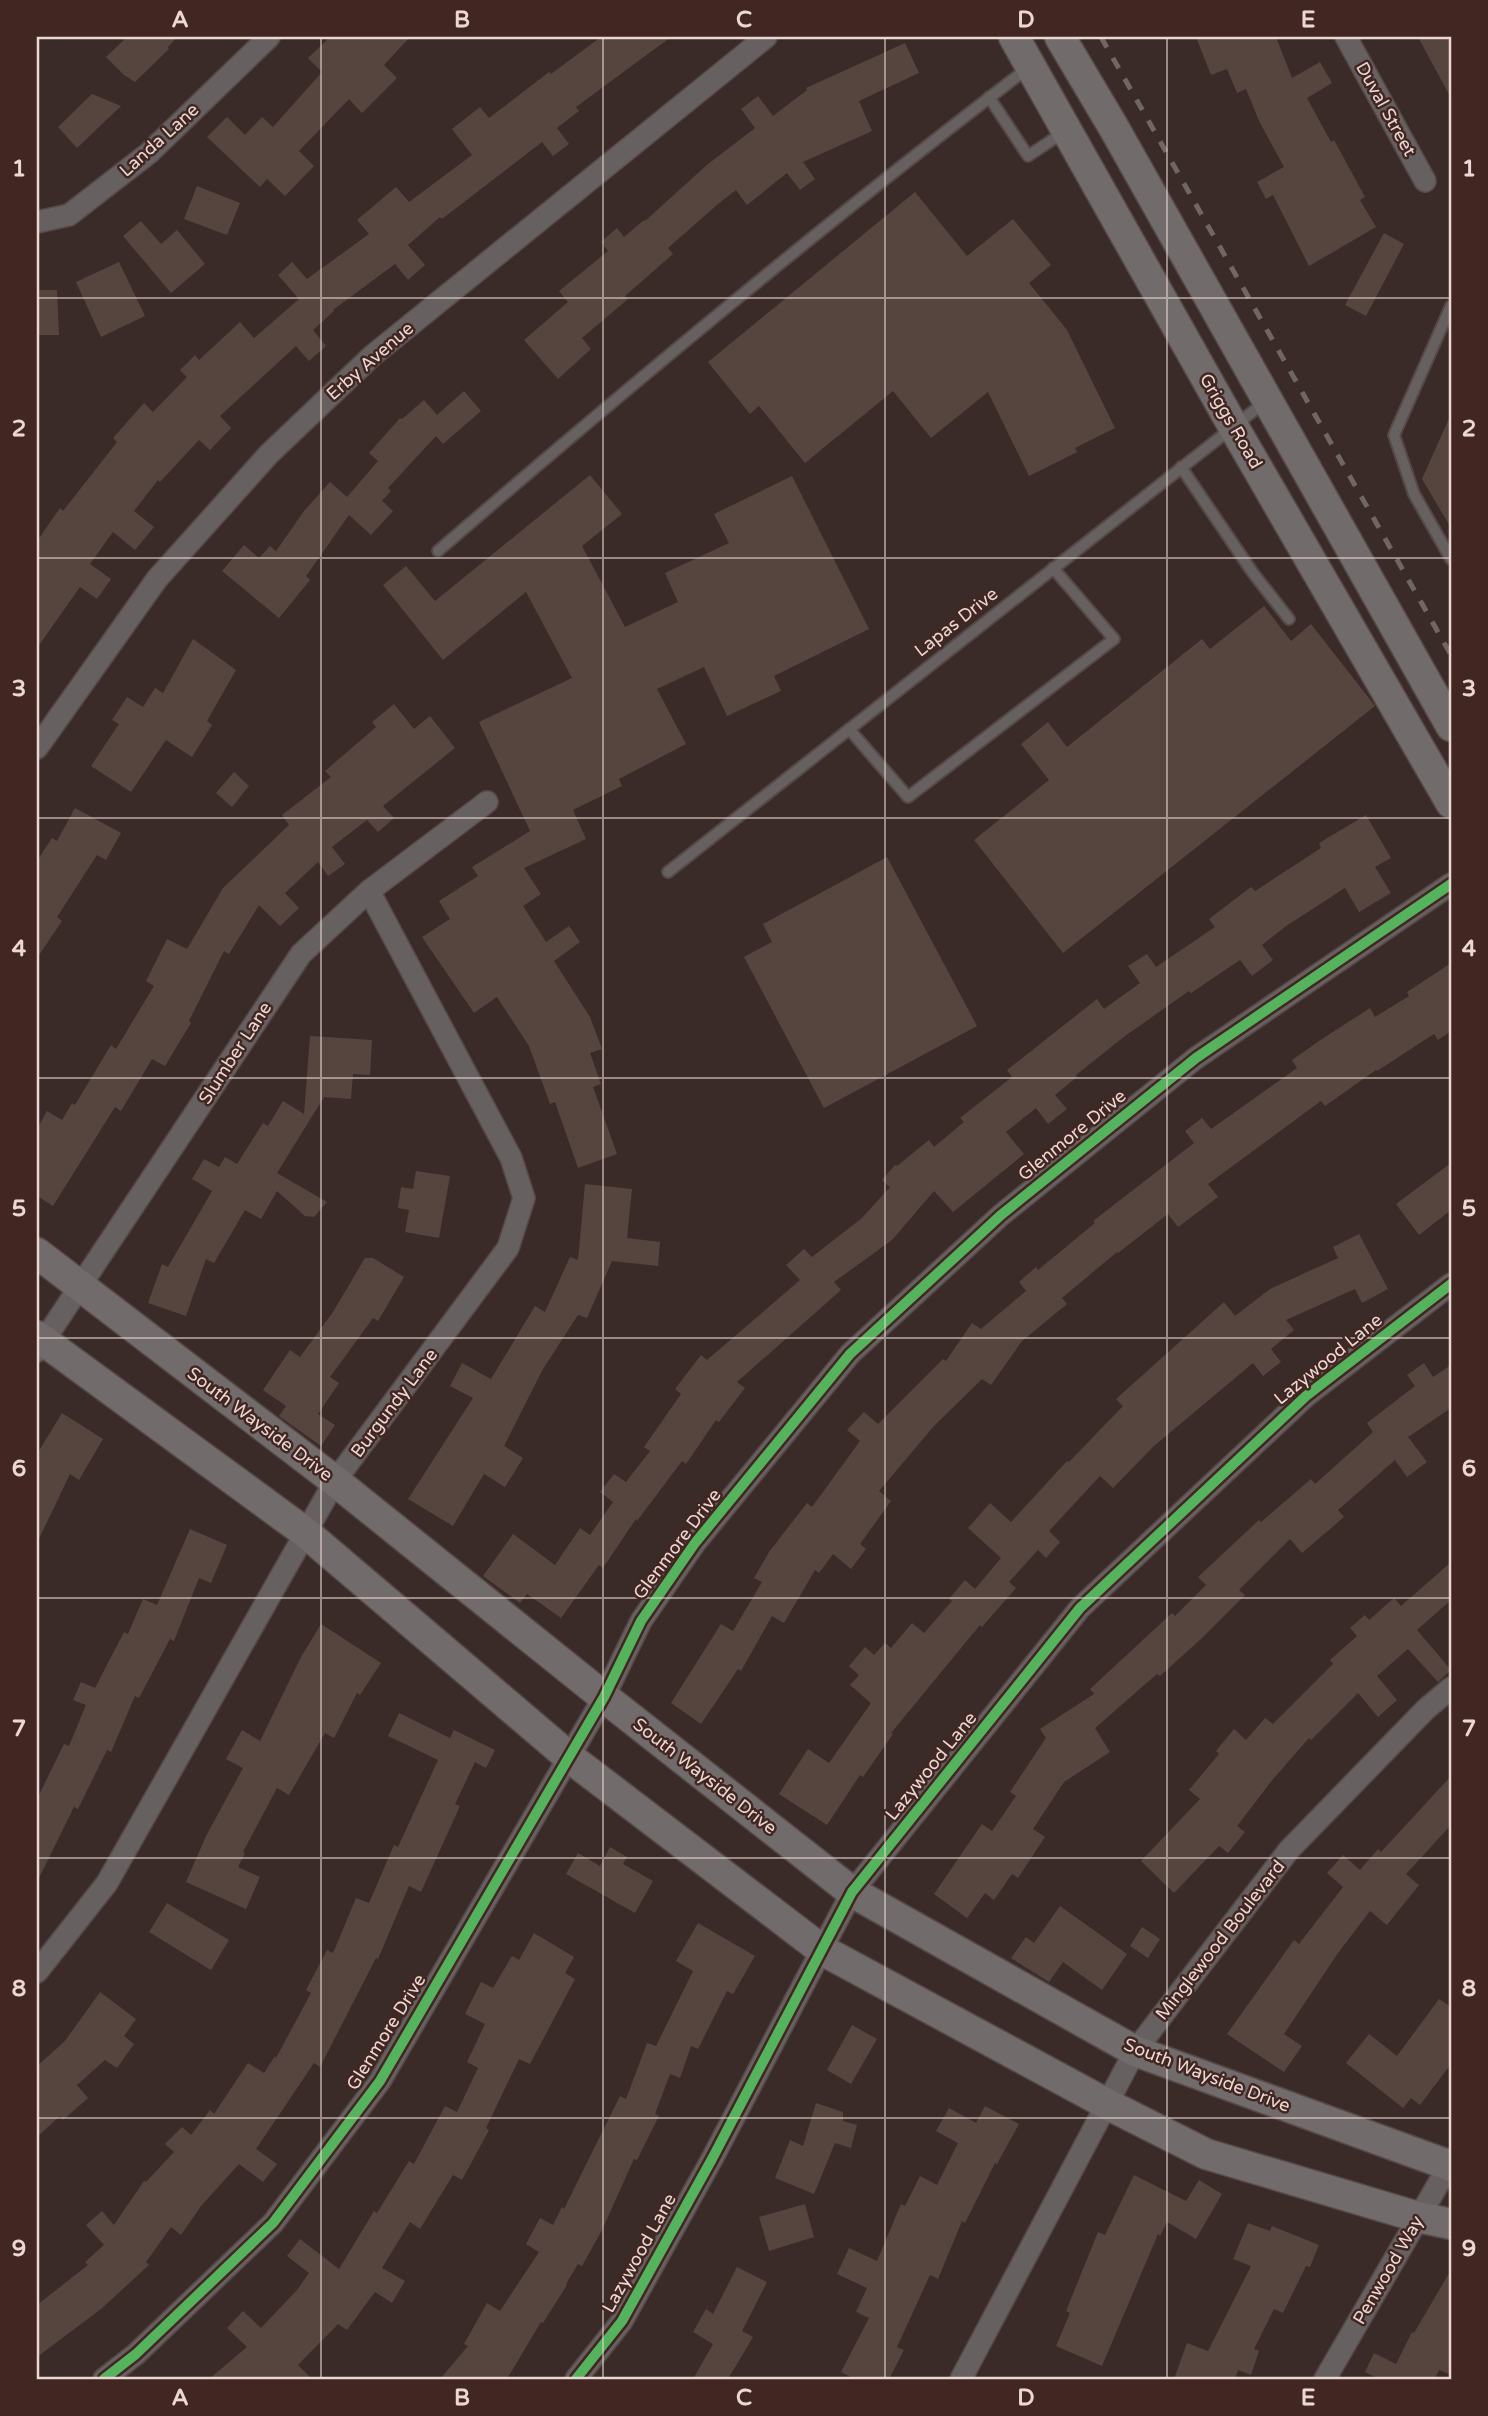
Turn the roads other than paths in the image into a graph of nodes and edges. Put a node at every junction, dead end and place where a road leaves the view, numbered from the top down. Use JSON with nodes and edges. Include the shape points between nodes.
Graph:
{"nodes":[{"id":1,"x":269,"y":37,"type":"edge"},
{"id":2,"x":766,"y":37,"type":"edge"},
{"id":3,"x":1014,"y":37,"type":"edge"},
{"id":4,"x":1060,"y":37,"type":"edge"},
{"id":5,"x":1346,"y":37,"type":"edge"},
{"id":6,"x":1031,"y":66,"type":"junction"},
{"id":7,"x":989,"y":97,"type":"junction"},
{"id":8,"x":1066,"y":130,"type":"junction"},
{"id":9,"x":1425,"y":181,"type":"dead end"},
{"id":10,"x":37,"y":222,"type":"edge"},
{"id":11,"x":1451,"y":306,"type":"edge"},
{"id":12,"x":1267,"y":400,"type":"junction"},
{"id":13,"x":1233,"y":426,"type":"junction"},
{"id":14,"x":1181,"y":467,"type":"junction"},
{"id":15,"x":438,"y":551,"type":"dead end"},
{"id":16,"x":1451,"y":559,"type":"edge"},
{"id":17,"x":1053,"y":568,"type":"junction"},
{"id":18,"x":1289,"y":619,"type":"dead end"},
{"id":19,"x":1451,"y":726,"type":"edge"},
{"id":20,"x":849,"y":729,"type":"junction"},
{"id":21,"x":37,"y":748,"type":"edge"},
{"id":22,"x":486,"y":802,"type":"dead end"},
{"id":23,"x":1451,"y":803,"type":"edge"},
{"id":24,"x":668,"y":872,"type":"dead end"},
{"id":25,"x":1451,"y":884,"type":"edge"},
{"id":26,"x":369,"y":891,"type":"junction"},
{"id":27,"x":37,"y":1253,"type":"edge"},
{"id":28,"x":1451,"y":1284,"type":"edge"},
{"id":29,"x":80,"y":1287,"type":"junction"},
{"id":30,"x":39,"y":1343,"type":"edge"},
{"id":31,"x":335,"y":1481,"type":"junction"},
{"id":32,"x":306,"y":1533,"type":"junction"},
{"id":33,"x":1451,"y":1688,"type":"edge"},
{"id":34,"x":604,"y":1697,"type":"junction"},
{"id":35,"x":569,"y":1757,"type":"junction"},
{"id":36,"x":852,"y":1892,"type":"junction"},
{"id":37,"x":822,"y":1950,"type":"junction"},
{"id":38,"x":37,"y":1972,"type":"edge"},
{"id":39,"x":1135,"y":2051,"type":"junction"},
{"id":40,"x":1107,"y":2105,"type":"junction"},
{"id":41,"x":1450,"y":2164,"type":"edge"},
{"id":42,"x":1419,"y":2217,"type":"junction"},
{"id":43,"x":1451,"y":2224,"type":"edge"},
{"id":44,"x":104,"y":2379,"type":"edge"},
{"id":45,"x":576,"y":2379,"type":"edge"},
{"id":46,"x":961,"y":2379,"type":"edge"},
{"id":47,"x":1325,"y":2379,"type":"edge"}],
"edges":[{"from":1,"to":10,"type":"street","name":"Landa Lane","via":[[149,153],[69,215]]},
{"from":2,"to":21,"type":"street","name":"Erby Avenue","via":[[372,356],[269,454],[158,579]]},
{"from":3,"to":6,"type":"main road","name":"Griggs Road"},
{"from":4,"to":12,"type":"main road"},
{"from":5,"to":9,"type":"street","name":"Duval Street"},
{"from":6,"to":7,"type":"lane"},
{"from":6,"to":8,"type":"main road","name":"Griggs Road"},
{"from":7,"to":8,"type":"lane","via":[[1028,156]]},
{"from":7,"to":15,"type":"lane","via":[[582,426]]},
{"from":8,"to":13,"type":"main road","name":"Griggs Road"},
{"from":11,"to":16,"type":"lane","via":[[1395,435],[1414,494]]},
{"from":12,"to":13,"type":"lane","name":"Lapas Drive"},
{"from":12,"to":19,"type":"main road"},
{"from":13,"to":14,"type":"lane","name":"Lapas Drive"},
{"from":13,"to":23,"type":"main road","name":"Griggs Road"},
{"from":14,"to":17,"type":"lane","name":"Lapas Drive"},
{"from":14,"to":18,"type":"lane"},
{"from":17,"to":20,"type":"lane","name":"Lapas Drive"},
{"from":17,"to":20,"type":"lane","via":[[1114,639],[908,797]]},
{"from":20,"to":24,"type":"lane","name":"Lapas Drive"},
{"from":22,"to":26,"type":"street","name":"Slumber Lane"},
{"from":25,"to":34,"type":"street","name":"Glenmore Drive","via":[[1196,1058],[1001,1214],[850,1354],[695,1543],[641,1621]]},
{"from":26,"to":29,"type":"street","name":"Slumber Lane","via":[[301,954]]},
{"from":26,"to":31,"type":"street","name":"Burgundy Lane","via":[[511,1157],[524,1198],[508,1248]]},
{"from":27,"to":29,"type":"main road","name":"South Wayside Drive"},
{"from":28,"to":36,"type":"street","name":"Lazywood Lane","via":[[1306,1396],[1080,1608]]},
{"from":29,"to":30,"type":"street","name":"Slumber Lane"},
{"from":29,"to":31,"type":"main road","name":"South Wayside Drive"},
{"from":30,"to":32,"type":"main road"},
{"from":31,"to":32,"type":"street","name":"Burgundy Lane"},
{"from":31,"to":34,"type":"main road","name":"South Wayside Drive"},
{"from":32,"to":35,"type":"main road"},
{"from":32,"to":38,"type":"street","name":"Burgundy Lane","via":[[107,1884]]},
{"from":33,"to":39,"type":"street","name":"Minglewood Boulevard","via":[[1289,1850]]},
{"from":34,"to":35,"type":"street","name":"Glenmore Drive"},
{"from":34,"to":36,"type":"main road","name":"South Wayside Drive"},
{"from":35,"to":37,"type":"main road"},
{"from":35,"to":44,"type":"street","name":"Glenmore Drive","via":[[372,2092],[273,2223]]},
{"from":36,"to":37,"type":"street","name":"Lazywood Lane"},
{"from":36,"to":39,"type":"main road","name":"South Wayside Drive"},
{"from":37,"to":40,"type":"main road"},
{"from":37,"to":45,"type":"street","name":"Lazywood Lane","via":[[622,2321]]},
{"from":39,"to":40,"type":"street","name":"Minglewood Boulevard"},
{"from":39,"to":41,"type":"main road","name":"South Wayside Drive"},
{"from":40,"to":42,"type":"main road","via":[[1206,2154]]},
{"from":40,"to":46,"type":"street","name":"Minglewood Boulevard"},
{"from":41,"to":42,"type":"street","name":"Penwood Way"},
{"from":42,"to":43,"type":"main road"},
{"from":42,"to":47,"type":"street","name":"Penwood Way"}]}
